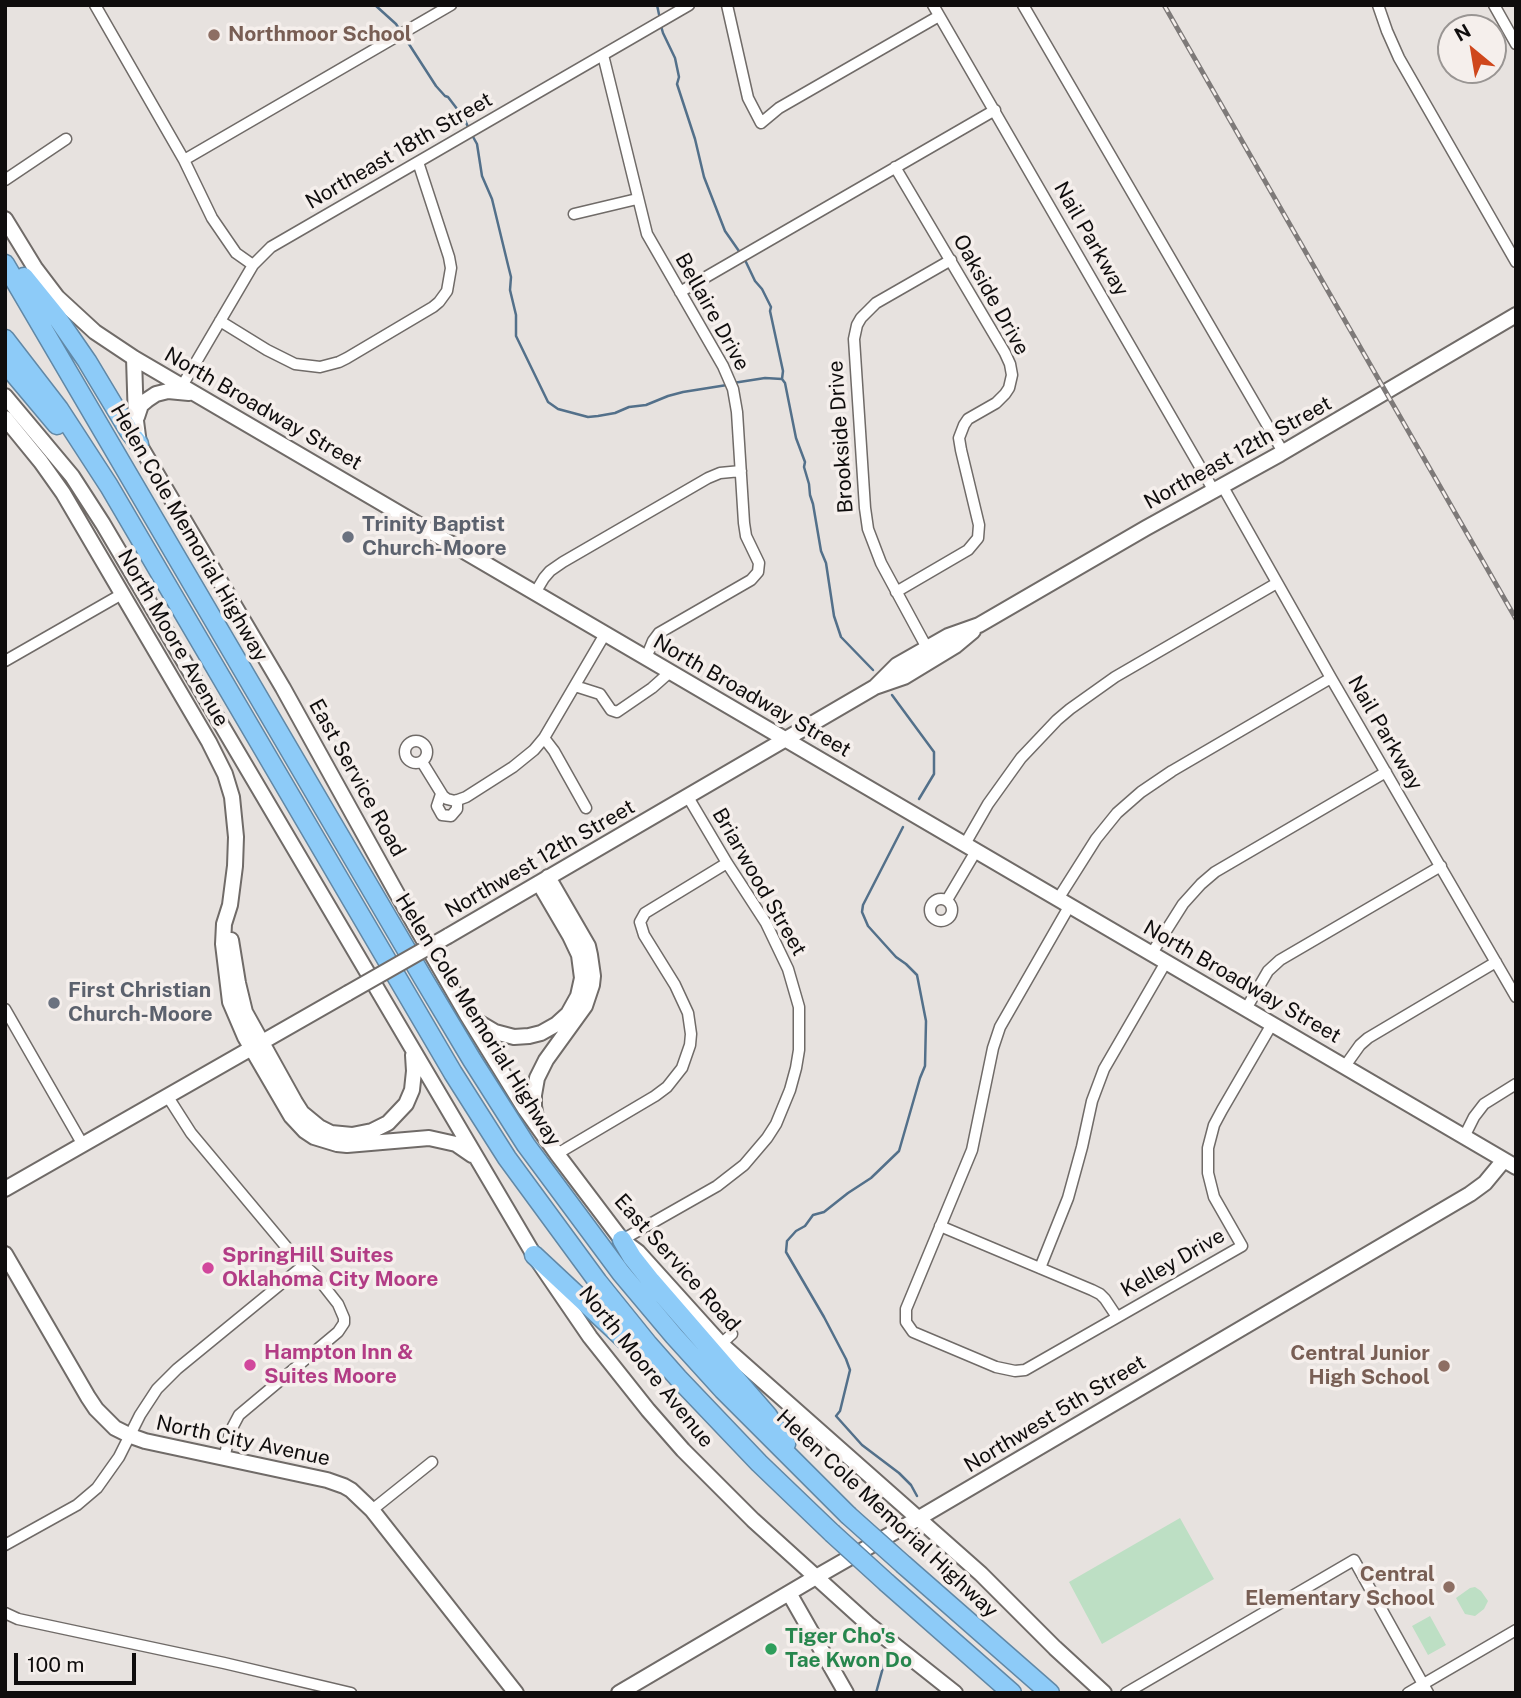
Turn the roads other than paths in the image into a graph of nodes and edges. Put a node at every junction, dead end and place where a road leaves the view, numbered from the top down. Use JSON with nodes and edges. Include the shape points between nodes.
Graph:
{"nodes":[{"id":1,"x":95,"y":5,"type":"edge"},
{"id":2,"x":451,"y":5,"type":"edge"},
{"id":3,"x":689,"y":5,"type":"edge"},
{"id":4,"x":727,"y":5,"type":"edge"},
{"id":5,"x":933,"y":5,"type":"edge"},
{"id":6,"x":1023,"y":5,"type":"edge"},
{"id":7,"x":1378,"y":5,"type":"edge"},
{"id":8,"x":1494,"y":5,"type":"edge"},
{"id":9,"x":939,"y":16,"type":"junction"},
{"id":10,"x":1516,"y":44,"type":"edge"},
{"id":11,"x":603,"y":55,"type":"junction"},
{"id":12,"x":995,"y":110,"type":"junction"},
{"id":13,"x":66,"y":139,"type":"dead end"},
{"id":14,"x":184,"y":160,"type":"junction"},
{"id":15,"x":418,"y":162,"type":"junction"},
{"id":16,"x":895,"y":167,"type":"junction"},
{"id":17,"x":5,"y":180,"type":"edge"},
{"id":18,"x":638,"y":199,"type":"junction"},
{"id":19,"x":574,"y":214,"type":"dead end"},
{"id":20,"x":5,"y":219,"type":"edge"},
{"id":21,"x":5,"y":255,"type":"edge"},
{"id":22,"x":951,"y":260,"type":"junction"},
{"id":23,"x":1516,"y":261,"type":"edge"},
{"id":24,"x":5,"y":264,"type":"edge"},
{"id":25,"x":253,"y":265,"type":"junction"},
{"id":26,"x":5,"y":273,"type":"edge"},
{"id":27,"x":680,"y":292,"type":"junction"},
{"id":28,"x":24,"y":296,"type":"junction"},
{"id":29,"x":1516,"y":315,"type":"edge"},
{"id":30,"x":220,"y":321,"type":"junction"},
{"id":31,"x":5,"y":339,"type":"edge"},
{"id":32,"x":134,"y":358,"type":"junction"},
{"id":33,"x":5,"y":363,"type":"edge"},
{"id":34,"x":183,"y":386,"type":"junction"},
{"id":35,"x":196,"y":394,"type":"junction"},
{"id":36,"x":5,"y":396,"type":"edge"},
{"id":37,"x":5,"y":418,"type":"edge"},
{"id":38,"x":136,"y":421,"type":"junction"},
{"id":39,"x":139,"y":443,"type":"junction"},
{"id":40,"x":1283,"y":452,"type":"junction"},
{"id":41,"x":741,"y":471,"type":"junction"},
{"id":42,"x":109,"y":486,"type":"junction"},
{"id":43,"x":1218,"y":489,"type":"junction"},
{"id":44,"x":1277,"y":583,"type":"junction"},
{"id":45,"x":896,"y":592,"type":"junction"},
{"id":46,"x":535,"y":593,"type":"junction"},
{"id":47,"x":122,"y":594,"type":"junction"},
{"id":48,"x":605,"y":634,"type":"junction"},
{"id":49,"x":932,"y":653,"type":"junction"},
{"id":50,"x":646,"y":658,"type":"junction"},
{"id":51,"x":5,"y":661,"type":"edge"},
{"id":52,"x":670,"y":672,"type":"junction"},
{"id":53,"x":1331,"y":678,"type":"junction"},
{"id":54,"x":575,"y":686,"type":"junction"},
{"id":55,"x":875,"y":687,"type":"joint"},
{"id":56,"x":544,"y":738,"type":"junction"},
{"id":57,"x":787,"y":740,"type":"junction"},
{"id":58,"x":422,"y":762,"type":"dead end"},
{"id":59,"x":1386,"y":772,"type":"junction"},
{"id":60,"x":441,"y":794,"type":"junction"},
{"id":61,"x":688,"y":797,"type":"junction"},
{"id":62,"x":457,"y":800,"type":"junction"},
{"id":63,"x":586,"y":808,"type":"dead end"},
{"id":64,"x":970,"y":847,"type":"junction"},
{"id":65,"x":727,"y":863,"type":"junction"},
{"id":66,"x":1441,"y":866,"type":"junction"},
{"id":67,"x":544,"y":880,"type":"junction"},
{"id":68,"x":947,"y":900,"type":"dead end"},
{"id":69,"x":1064,"y":902,"type":"junction"},
{"id":70,"x":1152,"y":953,"type":"junction"},
{"id":71,"x":1166,"y":962,"type":"junction"},
{"id":72,"x":1496,"y":962,"type":"junction"},
{"id":73,"x":1516,"y":997,"type":"edge"},
{"id":74,"x":5,"y":1009,"type":"edge"},
{"id":75,"x":1246,"y":1009,"type":"junction"},
{"id":76,"x":467,"y":1015,"type":"junction"},
{"id":77,"x":1272,"y":1024,"type":"junction"},
{"id":78,"x":257,"y":1046,"type":"junction"},
{"id":79,"x":412,"y":1050,"type":"junction"},
{"id":80,"x":1345,"y":1066,"type":"junction"},
{"id":81,"x":1516,"y":1084,"type":"edge"},
{"id":82,"x":168,"y":1097,"type":"junction"},
{"id":83,"x":538,"y":1127,"type":"junction"},
{"id":84,"x":1464,"y":1137,"type":"junction"},
{"id":85,"x":83,"y":1145,"type":"junction"},
{"id":86,"x":556,"y":1154,"type":"junction"},
{"id":87,"x":476,"y":1157,"type":"junction"},
{"id":88,"x":1510,"y":1164,"type":"edge"},
{"id":89,"x":5,"y":1189,"type":"edge"},
{"id":90,"x":940,"y":1227,"type":"junction"},
{"id":91,"x":622,"y":1240,"type":"junction"},
{"id":92,"x":5,"y":1254,"type":"edge"},
{"id":93,"x":534,"y":1255,"type":"junction"},
{"id":94,"x":304,"y":1265,"type":"junction"},
{"id":95,"x":1040,"y":1268,"type":"junction"},
{"id":96,"x":1117,"y":1317,"type":"junction"},
{"id":97,"x":678,"y":1378,"type":"junction"},
{"id":98,"x":131,"y":1436,"type":"junction"},
{"id":99,"x":224,"y":1459,"type":"junction"},
{"id":100,"x":432,"y":1462,"type":"dead end"},
{"id":101,"x":805,"y":1474,"type":"junction"},
{"id":102,"x":372,"y":1510,"type":"junction"},
{"id":103,"x":919,"y":1518,"type":"junction"},
{"id":104,"x":5,"y":1545,"type":"edge"},
{"id":105,"x":816,"y":1577,"type":"junction"},
{"id":106,"x":789,"y":1593,"type":"junction"},
{"id":107,"x":5,"y":1613,"type":"edge"},
{"id":108,"x":1516,"y":1630,"type":"edge"},
{"id":109,"x":1425,"y":1689,"type":"edge"},
{"id":110,"x":351,"y":1693,"type":"edge"},
{"id":111,"x":516,"y":1693,"type":"edge"},
{"id":112,"x":618,"y":1693,"type":"edge"},
{"id":113,"x":846,"y":1693,"type":"edge"},
{"id":114,"x":955,"y":1693,"type":"edge"},
{"id":115,"x":1012,"y":1693,"type":"edge"},
{"id":116,"x":1050,"y":1693,"type":"edge"},
{"id":117,"x":1104,"y":1693,"type":"edge"},
{"id":118,"x":1126,"y":1693,"type":"edge"},
{"id":119,"x":1408,"y":1693,"type":"edge"}],
"edges":[{"from":1,"to":14,"type":"street"},
{"from":2,"to":14,"type":"street"},
{"from":3,"to":11,"type":"street","name":"Northeast 18th Street"},
{"from":4,"to":9,"type":"street","via":[[748,98],[761,122]]},
{"from":5,"to":9,"type":"street","name":"Nail Parkway"},
{"from":6,"to":40,"type":"street"},
{"from":7,"to":23,"type":"street","via":[[1399,58]]},
{"from":8,"to":10,"type":"street"},
{"from":9,"to":12,"type":"street","name":"Nail Parkway"},
{"from":11,"to":15,"type":"street","name":"Northeast 18th Street"},
{"from":11,"to":18,"type":"street","name":"Bellaire Drive"},
{"from":12,"to":16,"type":"street"},
{"from":12,"to":43,"type":"street","name":"Nail Parkway"},
{"from":13,"to":17,"type":"street"},
{"from":14,"to":25,"type":"street","via":[[226,240]]},
{"from":15,"to":25,"type":"street","name":"Northeast 18th Street","via":[[271,247]]},
{"from":15,"to":30,"type":"street","via":[[451,268],[447,291],[433,307],[347,358],[320,367],[295,364]]},
{"from":16,"to":22,"type":"street","name":"Oakside Drive"},
{"from":16,"to":27,"type":"street"},
{"from":18,"to":19,"type":"street"},
{"from":18,"to":27,"type":"street","name":"Bellaire Drive","via":[[649,239]]},
{"from":20,"to":32,"type":"main road","name":"North Broadway Street","via":[[57,297],[95,332]]},
{"from":21,"to":39,"type":"highway","via":[[58,319]]},
{"from":22,"to":45,"type":"street","name":"Brookside Drive","via":[[876,303],[857,325],[854,339],[866,520],[875,551]]},
{"from":22,"to":45,"type":"street","name":"Oakside Drive","via":[[1010,363],[1011,382],[1001,399],[968,419],[959,438],[978,538],[968,550]]},
{"from":24,"to":28,"type":"highway","name":"Helen Cole Memorial Highway"},
{"from":25,"to":30,"type":"street","name":"Northeast 18th Street"},
{"from":26,"to":28,"type":"highway"},
{"from":27,"to":41,"type":"street","name":"Bellaire Drive","via":[[733,389]]},
{"from":28,"to":101,"type":"highway","name":"Helen Cole Memorial Highway","via":[[423,978],[526,1145],[674,1336]]},
{"from":29,"to":40,"type":"main road","name":"Northeast 12th Street"},
{"from":30,"to":34,"type":"street","name":"Northeast 18th Street"},
{"from":31,"to":42,"type":"highway","name":"Helen Cole Memorial Highway","via":[[59,409]]},
{"from":32,"to":34,"type":"main road","name":"North Broadway Street"},
{"from":32,"to":38,"type":"main road"},
{"from":33,"to":42,"type":"highway"},
{"from":34,"to":35,"type":"main road","name":"North Broadway Street"},
{"from":35,"to":38,"type":"main road","via":[[156,394],[141,405]]},
{"from":35,"to":46,"type":"main road","name":"North Broadway Street"},
{"from":36,"to":79,"type":"main road","name":"North Moore Avenue","via":[[72,476],[103,524]]},
{"from":37,"to":47,"type":"main road","name":"North Moore Avenue","via":[[63,493]]},
{"from":38,"to":39,"type":"main road"},
{"from":39,"to":76,"type":"main road","name":"East Service Road"},
{"from":40,"to":43,"type":"main road","name":"Northeast 12th Street"},
{"from":41,"to":46,"type":"street","via":[[708,478],[563,562]]},
{"from":41,"to":50,"type":"street","name":"Bellaire Drive","via":[[746,536],[758,560],[758,572],[659,633]]},
{"from":42,"to":97,"type":"highway","name":"Helen Cole Memorial Highway","via":[[500,1148],[597,1282]]},
{"from":43,"to":44,"type":"street","name":"Nail Parkway"},
{"from":43,"to":49,"type":"main road","name":"Northeast 12th Street","via":[[979,625],[948,636]]},
{"from":44,"to":53,"type":"street","name":"Nail Parkway"},
{"from":44,"to":64,"type":"street","via":[[1115,677],[1070,709],[1021,758],[988,804]]},
{"from":45,"to":49,"type":"street","name":"Brookside Drive"},
{"from":46,"to":48,"type":"main road","name":"North Broadway Street"},
{"from":47,"to":51,"type":"street"},
{"from":47,"to":78,"type":"main road","name":"North Moore Avenue","via":[[218,758],[228,784],[236,837],[223,944],[230,1002],[236,1019]]},
{"from":48,"to":50,"type":"main road","name":"North Broadway Street"},
{"from":48,"to":54,"type":"street"},
{"from":49,"to":55,"type":"main road","name":"Northeast 12th Street","via":[[904,677]]},
{"from":50,"to":52,"type":"main road","name":"North Broadway Street"},
{"from":52,"to":54,"type":"street","via":[[617,712],[600,694]]},
{"from":52,"to":57,"type":"main road","name":"North Broadway Street"},
{"from":53,"to":59,"type":"street","name":"Nail Parkway"},
{"from":53,"to":69,"type":"street","via":[[1141,792],[1096,839]]},
{"from":54,"to":56,"type":"street"},
{"from":55,"to":57,"type":"main road","name":"Northwest 12th Street"},
{"from":56,"to":62,"type":"street","via":[[513,767]]},
{"from":56,"to":63,"type":"street"},
{"from":57,"to":61,"type":"main road","name":"Northwest 12th Street"},
{"from":57,"to":64,"type":"main road","name":"North Broadway Street"},
{"from":58,"to":60,"type":"street"},
{"from":59,"to":66,"type":"street","name":"Nail Parkway"},
{"from":59,"to":70,"type":"street","via":[[1215,872],[1183,904]]},
{"from":60,"to":62,"type":"street"},
{"from":60,"to":62,"type":"street","via":[[437,806],[442,815],[452,816]]},
{"from":61,"to":65,"type":"street","name":"Briarwood Street"},
{"from":61,"to":67,"type":"main road","name":"Northwest 12th Street"},
{"from":64,"to":68,"type":"street"},
{"from":64,"to":69,"type":"main road","name":"North Broadway Street"},
{"from":65,"to":86,"type":"street","via":[[645,913],[640,922],[688,1013],[690,1045],[681,1068],[655,1096]]},
{"from":65,"to":91,"type":"street","name":"Briarwood Street","via":[[766,923],[794,987],[799,1039],[790,1090],[771,1131],[744,1165],[704,1194]]},
{"from":66,"to":72,"type":"street","name":"Nail Parkway"},
{"from":66,"to":75,"type":"street","via":[[1280,960],[1268,971]]},
{"from":67,"to":76,"type":"main road","via":[[579,955],[581,986],[573,1005],[550,1029],[520,1037],[495,1032]]},
{"from":67,"to":78,"type":"main road","name":"Northwest 12th Street","bridge":true},
{"from":67,"to":83,"type":"main road","via":[[585,940],[593,976],[584,1006],[537,1078],[534,1106]]},
{"from":69,"to":70,"type":"main road","name":"North Broadway Street"},
{"from":69,"to":90,"type":"street","via":[[1000,1027],[972,1150]]},
{"from":70,"to":71,"type":"main road","name":"North Broadway Street"},
{"from":71,"to":75,"type":"main road","name":"North Broadway Street"},
{"from":71,"to":95,"type":"street","via":[[1104,1069],[1068,1198]]},
{"from":72,"to":73,"type":"street","name":"Nail Parkway"},
{"from":72,"to":80,"type":"street","via":[[1368,1038]]},
{"from":74,"to":85,"type":"street"},
{"from":75,"to":77,"type":"main road","name":"North Broadway Street"},
{"from":76,"to":83,"type":"main road","name":"East Service Road"},
{"from":77,"to":80,"type":"main road","name":"North Broadway Street"},
{"from":77,"to":96,"type":"street","name":"Kelley Drive","via":[[1214,1125],[1208,1148],[1214,1198],[1242,1246]]},
{"from":78,"to":79,"type":"main road","via":[[311,1122],[331,1133],[352,1135],[380,1128],[405,1104],[413,1081]]},
{"from":78,"to":82,"type":"main road","name":"Northwest 12th Street"},
{"from":78,"to":87,"type":"main road","via":[[291,1116],[314,1137],[347,1145],[429,1138],[456,1144]]},
{"from":79,"to":87,"type":"main road","name":"North Moore Avenue"},
{"from":80,"to":84,"type":"main road","name":"North Broadway Street"},
{"from":81,"to":84,"type":"street","via":[[1484,1104]]},
{"from":82,"to":85,"type":"main road","name":"Northwest 12th Street"},
{"from":82,"to":94,"type":"street","via":[[191,1133]]},
{"from":83,"to":86,"type":"main road","name":"East Service Road"},
{"from":84,"to":88,"type":"main road","name":"North Broadway Street"},
{"from":85,"to":89,"type":"main road","name":"Northwest 12th Street"},
{"from":86,"to":91,"type":"main road","name":"East Service Road"},
{"from":87,"to":93,"type":"main road","name":"North Moore Avenue"},
{"from":88,"to":103,"type":"main road","name":"Northwest 5th Street","via":[[1470,1194]]},
{"from":90,"to":95,"type":"street"},
{"from":90,"to":96,"type":"street","name":"Kelley Drive","via":[[906,1309],[909,1328],[920,1335],[1015,1371],[1032,1367]]},
{"from":91,"to":101,"type":"highway","via":[[651,1281],[768,1416]]},
{"from":91,"to":103,"type":"main road","name":"East Service Road"},
{"from":92,"to":98,"type":"main road","name":"North City Avenue","via":[[96,1409]]},
{"from":93,"to":97,"type":"highway","via":[[640,1354]]},
{"from":93,"to":105,"type":"main road","name":"North Moore Avenue","via":[[590,1337],[683,1450]]},
{"from":94,"to":98,"type":"street","via":[[166,1379]]},
{"from":94,"to":99,"type":"street","via":[[338,1304],[344,1323],[239,1415]]},
{"from":95,"to":96,"type":"street","via":[[1100,1294]]},
{"from":97,"to":115,"type":"highway","name":"Helen Cole Memorial Highway","bridge":true,"via":[[832,1533]]},
{"from":98,"to":99,"type":"main road","name":"North City Avenue"},
{"from":98,"to":104,"type":"street","via":[[85,1499]]},
{"from":99,"to":102,"type":"main road","name":"North City Avenue","via":[[327,1480],[344,1486]]},
{"from":100,"to":102,"type":"street"},
{"from":101,"to":116,"type":"highway","name":"Helen Cole Memorial Highway","bridge":true},
{"from":102,"to":111,"type":"main road","name":"North City Avenue"},
{"from":103,"to":105,"type":"main road","name":"Northwest 5th Street"},
{"from":103,"to":117,"type":"main road","name":"East Service Road"},
{"from":105,"to":106,"type":"main road","name":"Northwest 5th Street"},
{"from":105,"to":114,"type":"main road","name":"North Moore Avenue"},
{"from":106,"to":112,"type":"main road","name":"Northwest 5th Street"},
{"from":106,"to":113,"type":"main road"},
{"from":107,"to":110,"type":"street"},
{"from":108,"to":109,"type":"street"},
{"from":109,"to":118,"type":"street","via":[[1354,1560]]},
{"from":109,"to":119,"type":"street"}]}
